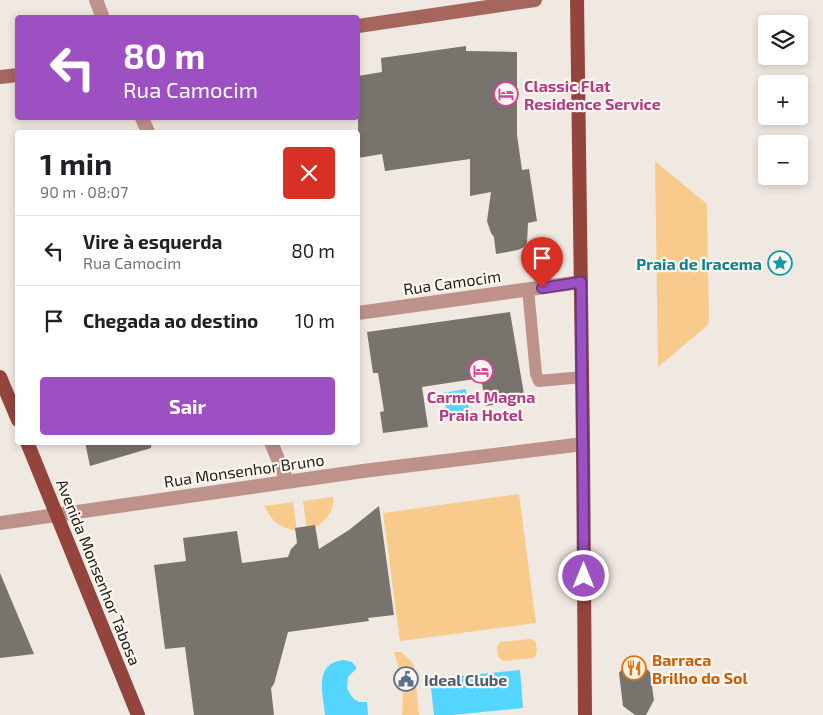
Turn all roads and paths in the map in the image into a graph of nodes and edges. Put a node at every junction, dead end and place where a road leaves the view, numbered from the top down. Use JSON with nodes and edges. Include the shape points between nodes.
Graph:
{"nodes":[{"id":1,"x":96,"y":0,"type":"edge"},
{"id":2,"x":536,"y":0,"type":"edge"},
{"id":3,"x":577,"y":0,"type":"edge"},
{"id":4,"x":102,"y":15,"type":"edge"},
{"id":5,"x":360,"y":26,"type":"edge"},
{"id":6,"x":15,"y":75,"type":"edge"},
{"id":7,"x":0,"y":77,"type":"edge"},
{"id":8,"x":581,"y":282,"type":"junction"},
{"id":9,"x":528,"y":289,"type":"junction"},
{"id":10,"x":360,"y":313,"type":"edge"},
{"id":11,"x":0,"y":377,"type":"edge"},
{"id":12,"x":582,"y":377,"type":"junction"},
{"id":13,"x":15,"y":413,"type":"edge"},
{"id":14,"x":583,"y":444,"type":"junction"},
{"id":15,"x":28,"y":445,"type":"edge"},
{"id":16,"x":272,"y":445,"type":"edge"},
{"id":17,"x":286,"y":481,"type":"junction"},
{"id":18,"x":56,"y":515,"type":"junction"},
{"id":19,"x":0,"y":523,"type":"edge"},
{"id":20,"x":138,"y":715,"type":"edge"},
{"id":21,"x":585,"y":715,"type":"edge"}],
"edges":[{"from":1,"to":4,"type":"street"},
{"from":2,"to":5,"type":"main road"},
{"from":3,"to":8,"type":"main road"},
{"from":6,"to":7,"type":"main road"},
{"from":8,"to":9,"type":"street","name":"Rua Camocim"},
{"from":8,"to":12,"type":"main road"},
{"from":9,"to":10,"type":"street","name":"Rua Camocim"},
{"from":9,"to":12,"type":"lane","via":[[539,381]]},
{"from":11,"to":13,"type":"main road"},
{"from":12,"to":14,"type":"main road"},
{"from":14,"to":17,"type":"street","name":"Rua Monsenhor Bruno"},
{"from":14,"to":21,"type":"main road"},
{"from":15,"to":18,"type":"main road","name":"Avenida Monsenhor Tabosa"},
{"from":16,"to":17,"type":"street"},
{"from":17,"to":18,"type":"street","name":"Rua Monsenhor Bruno"},
{"from":18,"to":19,"type":"street","name":"Rua Monsenhor Bruno"},
{"from":18,"to":20,"type":"main road","name":"Avenida Monsenhor Tabosa"}]}
